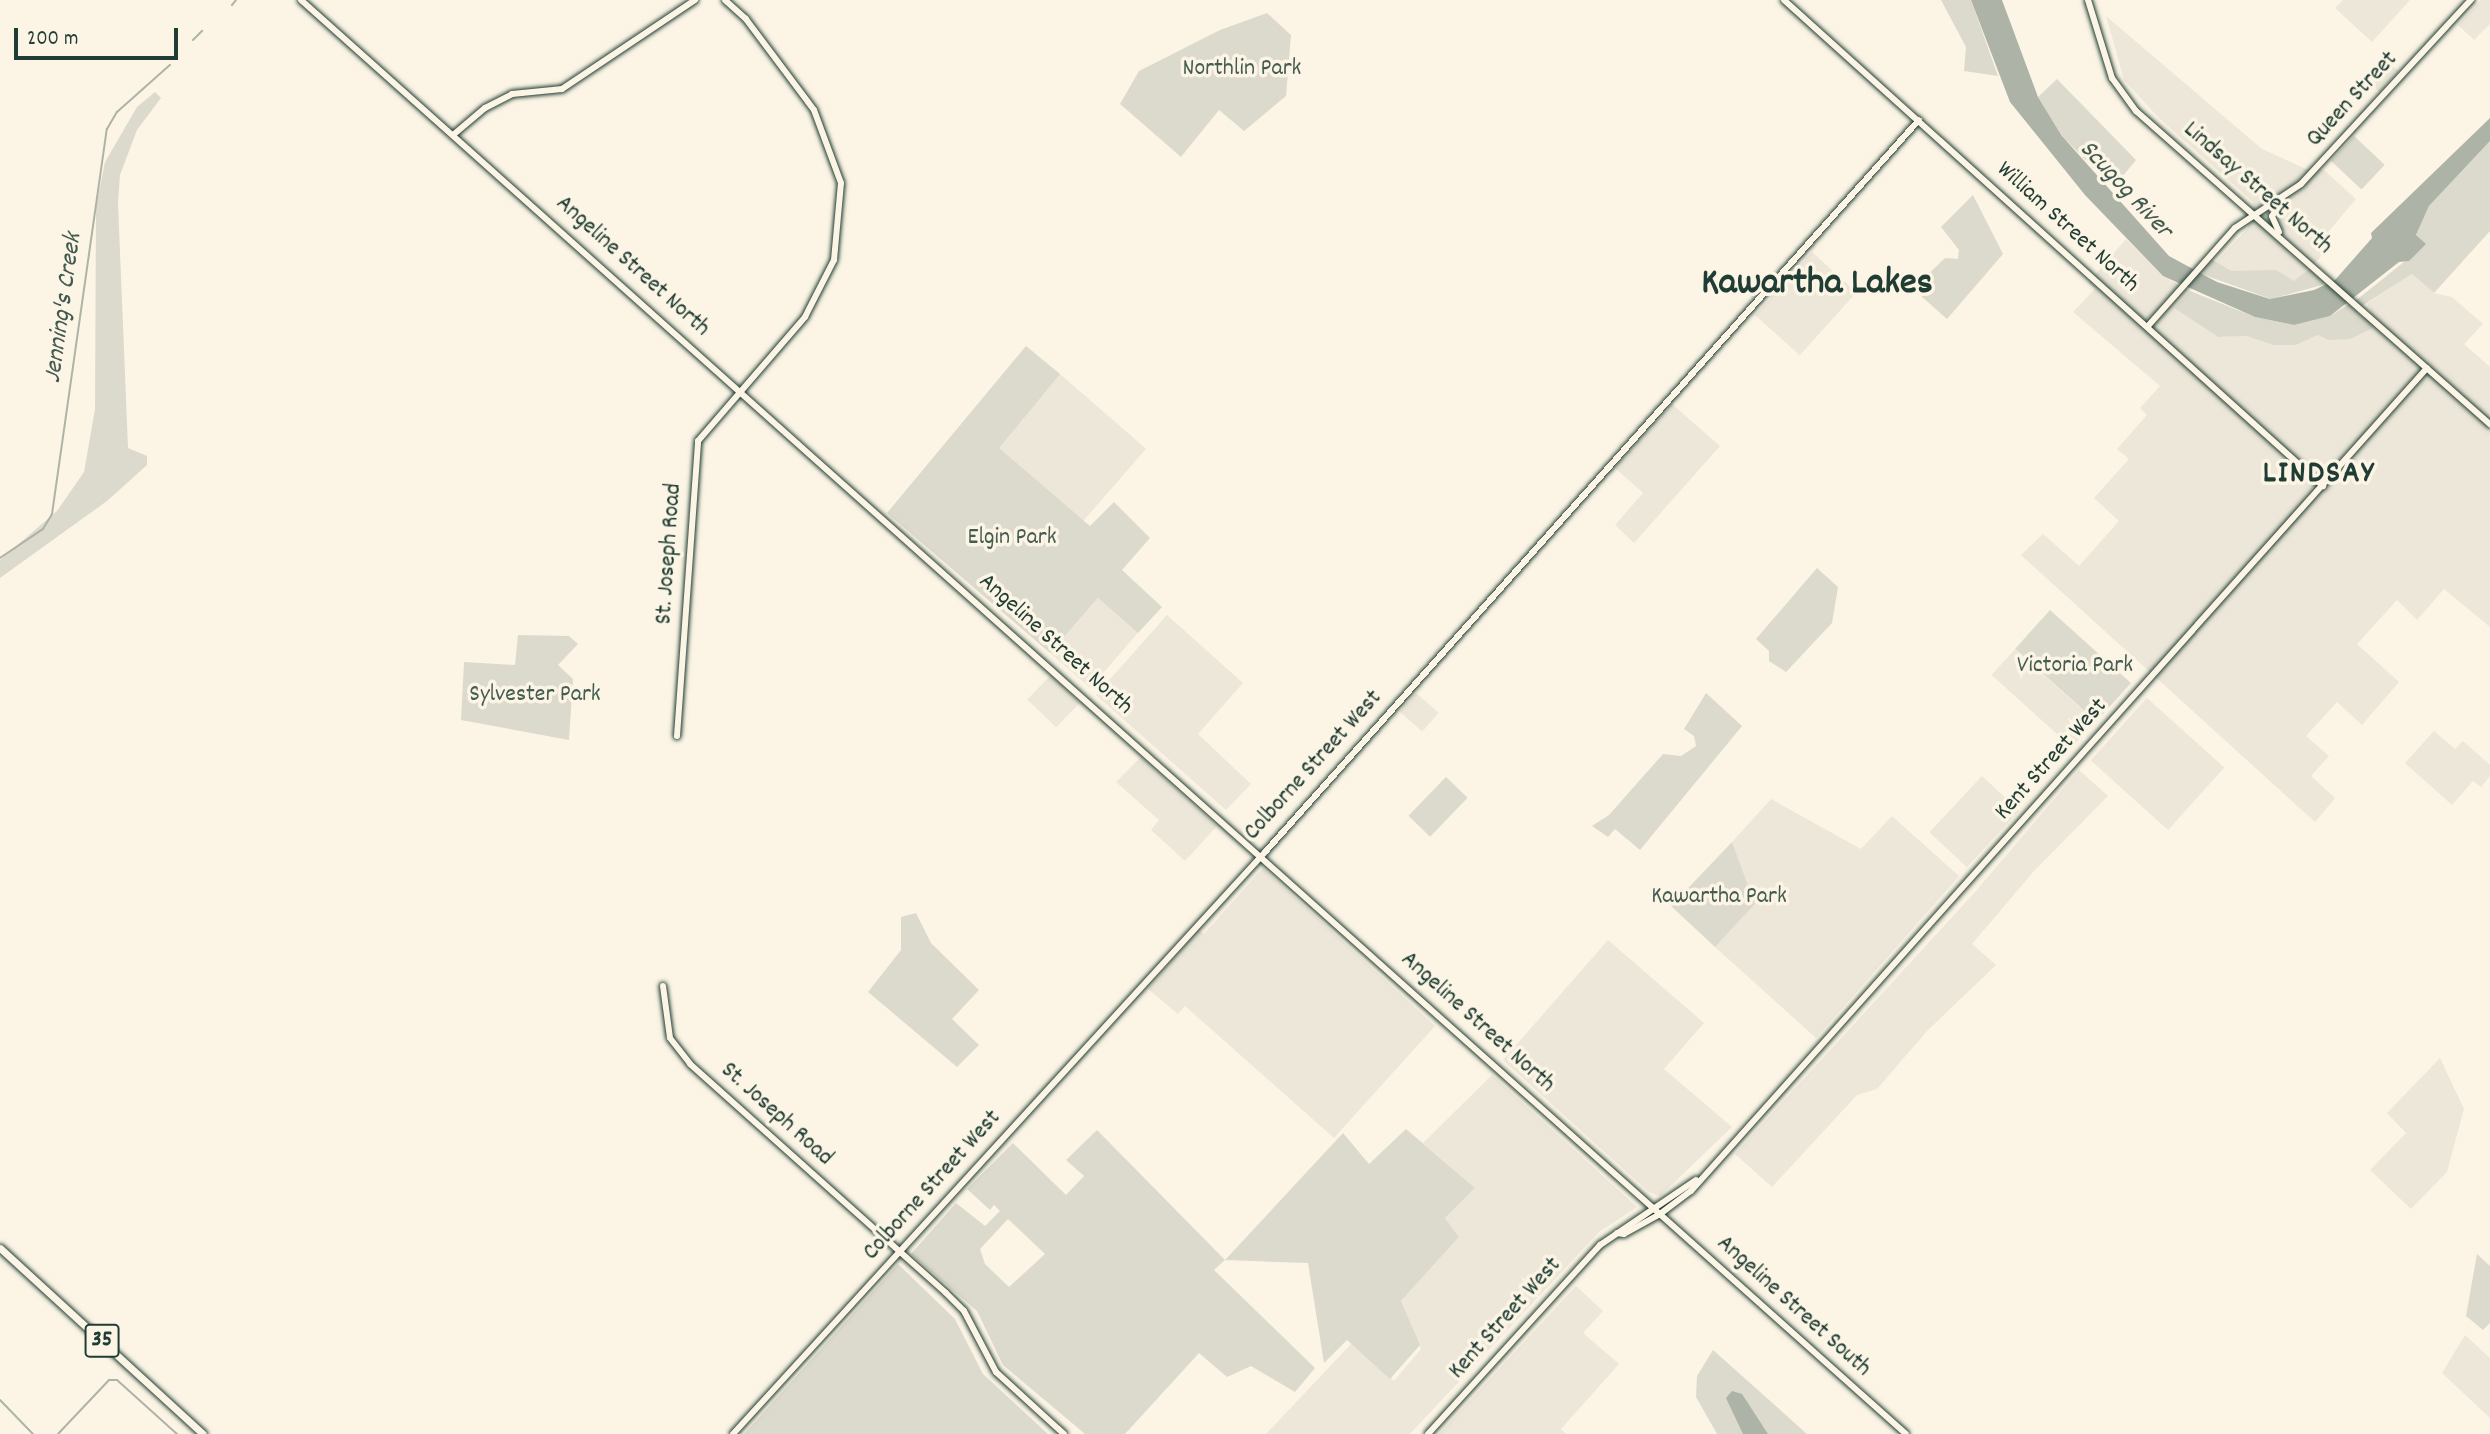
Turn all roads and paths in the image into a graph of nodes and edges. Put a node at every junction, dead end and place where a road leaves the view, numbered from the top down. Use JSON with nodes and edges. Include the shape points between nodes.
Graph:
{"nodes":[{"id":1,"x":301,"y":0,"type":"edge"},
{"id":2,"x":695,"y":0,"type":"edge"},
{"id":3,"x":725,"y":0,"type":"edge"},
{"id":4,"x":1784,"y":0,"type":"edge"},
{"id":5,"x":2088,"y":0,"type":"edge"},
{"id":6,"x":2471,"y":0,"type":"edge"},
{"id":7,"x":1919,"y":120,"type":"junction"},
{"id":8,"x":453,"y":135,"type":"junction"},
{"id":9,"x":2284,"y":198,"type":"junction"},
{"id":10,"x":2253,"y":212,"type":"junction"},
{"id":11,"x":2283,"y":238,"type":"junction"},
{"id":12,"x":2148,"y":326,"type":"junction"},
{"id":13,"x":2427,"y":368,"type":"junction"},
{"id":14,"x":739,"y":388,"type":"junction"},
{"id":15,"x":2490,"y":424,"type":"edge"},
{"id":16,"x":2323,"y":486,"type":"junction"},
{"id":17,"x":677,"y":736,"type":"dead end"},
{"id":18,"x":1260,"y":856,"type":"junction"},
{"id":19,"x":663,"y":986,"type":"dead end"},
{"id":20,"x":1658,"y":1211,"type":"junction"},
{"id":21,"x":0,"y":1248,"type":"edge"},
{"id":22,"x":899,"y":1251,"type":"junction"},
{"id":23,"x":203,"y":1434,"type":"edge"},
{"id":24,"x":733,"y":1434,"type":"edge"},
{"id":25,"x":1064,"y":1434,"type":"edge"},
{"id":26,"x":1428,"y":1434,"type":"edge"},
{"id":27,"x":1906,"y":1434,"type":"edge"}],
"edges":[{"from":1,"to":8,"type":"main road","name":"Angeline Street North"},
{"from":2,"to":8,"type":"main road","via":[[562,89],[512,94],[485,108]]},
{"from":3,"to":14,"type":"main road","name":"St. Joseph Road","via":[[746,19],[814,110],[841,183],[834,260],[805,317]]},
{"from":4,"to":7,"type":"main road","name":"William Street North"},
{"from":5,"to":10,"type":"main road","name":"Lindsay Street North","via":[[2114,85],[2136,111]]},
{"from":6,"to":9,"type":"main road","name":"Queen Street"},
{"from":7,"to":12,"type":"main road","name":"William Street North"},
{"from":7,"to":18,"type":"main road","name":"Colborne Street West"},
{"from":8,"to":14,"type":"main road","name":"Angeline Street North"},
{"from":9,"to":10,"type":"main road","name":"Queen Street"},
{"from":9,"to":11,"type":"main road","via":[[2272,216]]},
{"from":10,"to":11,"type":"main road","name":"Lindsay Street North"},
{"from":10,"to":12,"type":"main road"},
{"from":11,"to":13,"type":"main road","name":"Lindsay Street North"},
{"from":12,"to":16,"type":"main road","name":"William Street North"},
{"from":13,"to":15,"type":"main road","name":"Lindsay Street North"},
{"from":13,"to":16,"type":"main road","name":"Kent Street West"},
{"from":14,"to":17,"type":"main road","name":"St. Joseph Road","via":[[698,441]]},
{"from":14,"to":18,"type":"main road","name":"Angeline Street North"},
{"from":16,"to":20,"type":"main road","name":"Kent Street West","via":[[1691,1191]]},
{"from":18,"to":20,"type":"main road","name":"Angeline Street North"},
{"from":18,"to":22,"type":"main road","name":"Colborne Street West"},
{"from":19,"to":22,"type":"main road","name":"St. Joseph Road","via":[[670,1038],[690,1064]]},
{"from":20,"to":26,"type":"main road","name":"Kent Street West","via":[[1624,1234],[1617,1233],[1583,1263]]},
{"from":20,"to":27,"type":"main road","name":"Angeline Street South"},
{"from":21,"to":23,"type":"main road","number":"35"},
{"from":22,"to":24,"type":"main road","name":"Colborne Street West"},
{"from":22,"to":25,"type":"main road","name":"St. Joseph Road","via":[[964,1311],[996,1372]]}]}
